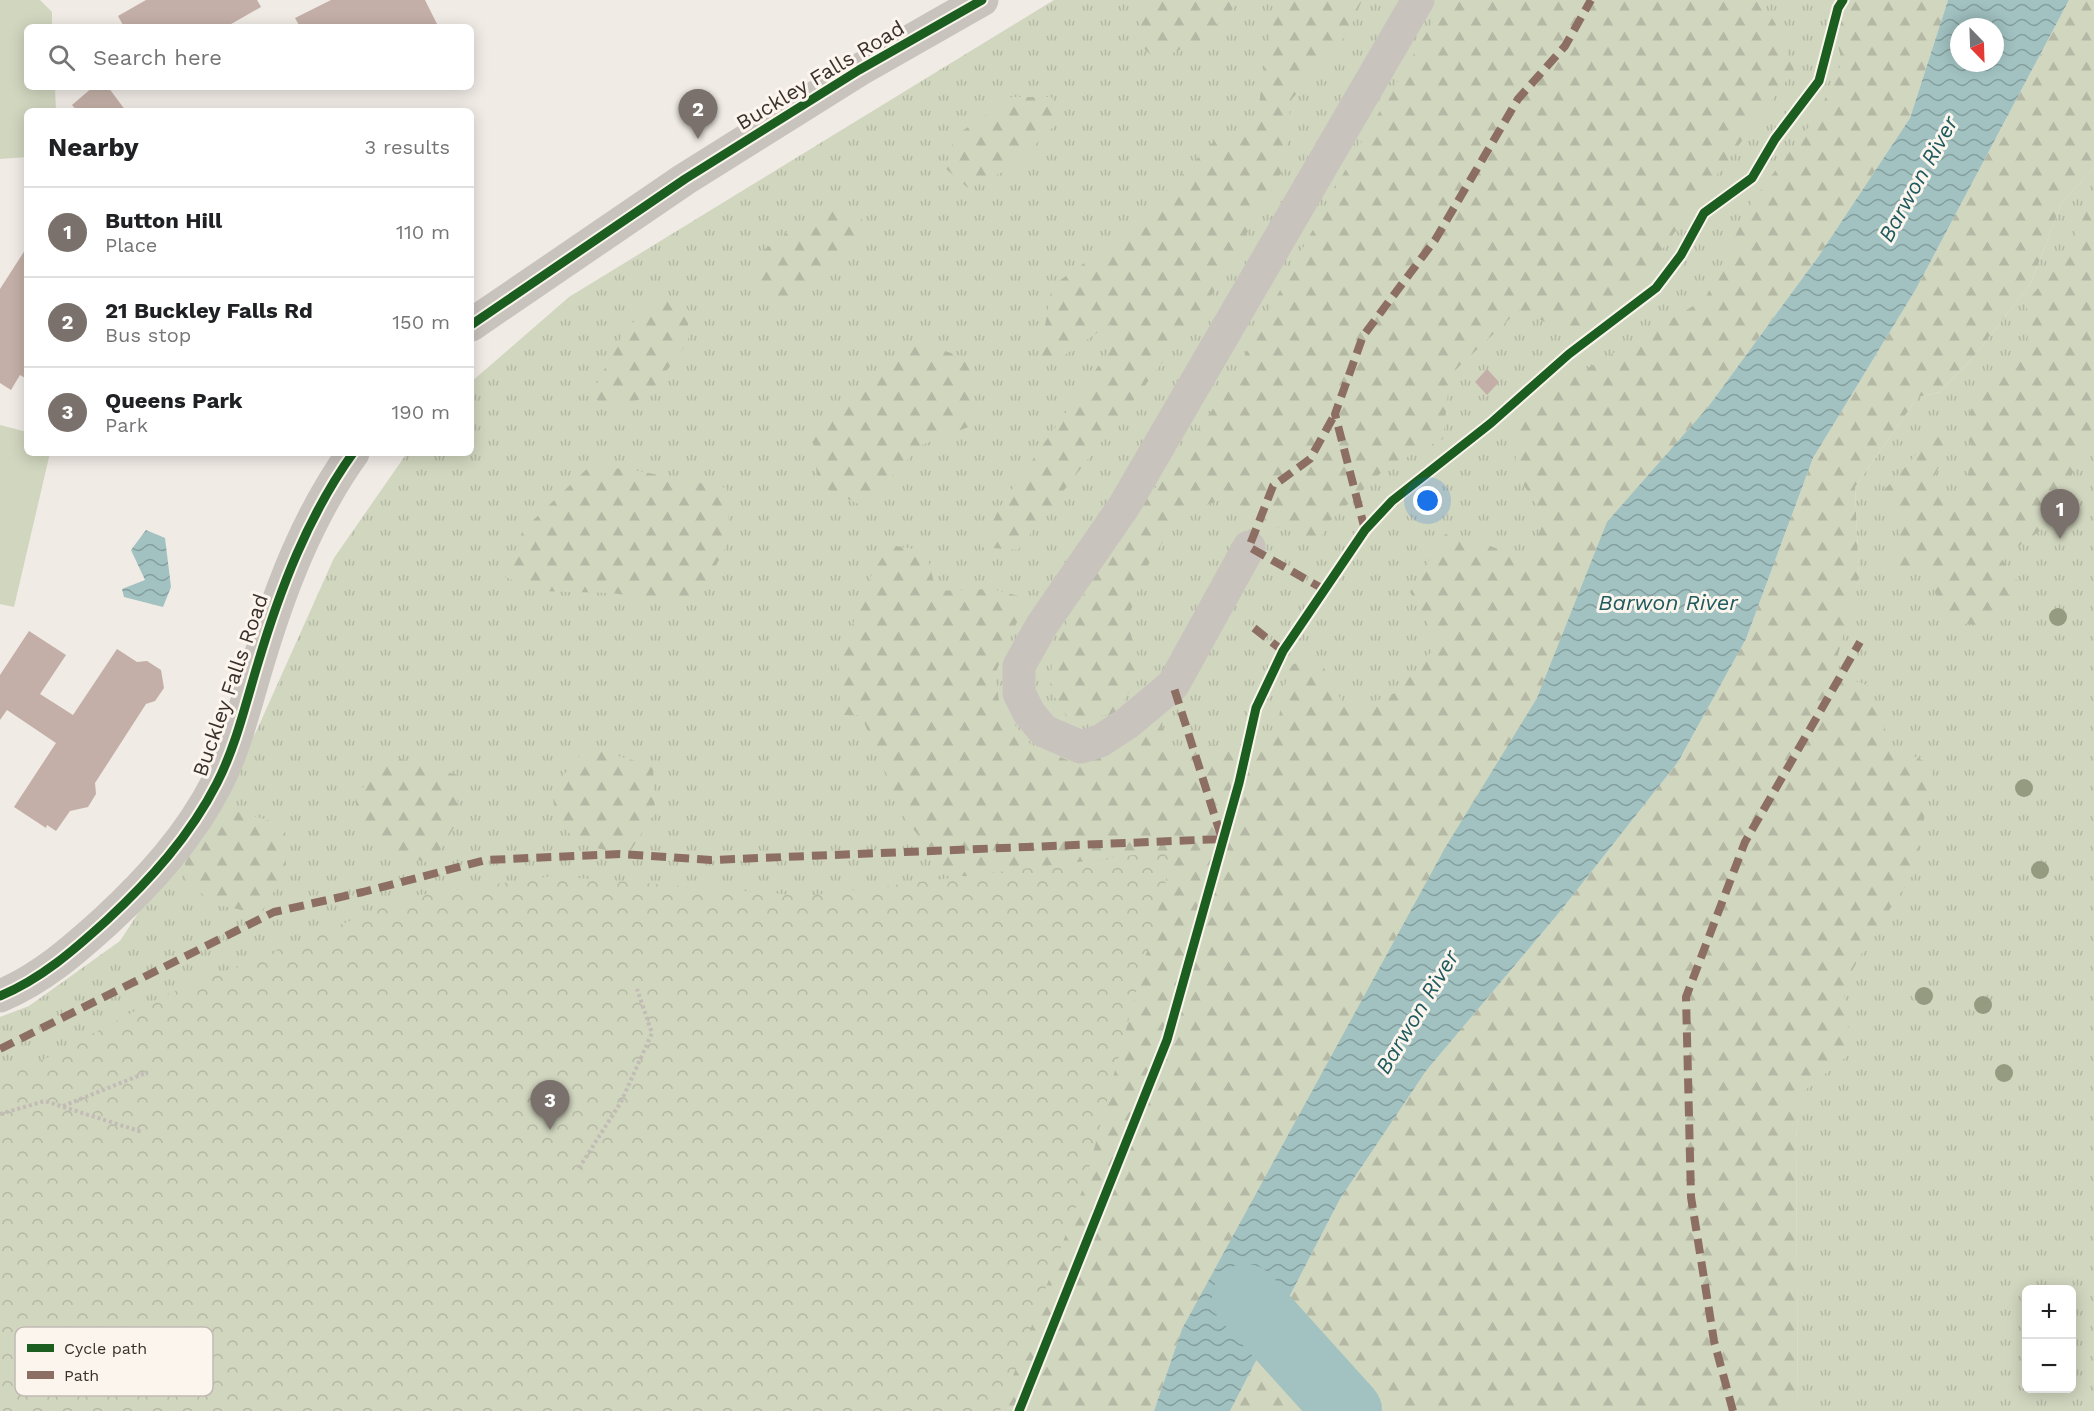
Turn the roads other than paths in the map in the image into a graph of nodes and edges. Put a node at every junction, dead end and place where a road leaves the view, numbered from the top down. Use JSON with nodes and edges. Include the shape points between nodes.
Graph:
{"nodes":[{"id":1,"x":982,"y":0,"type":"edge"},
{"id":2,"x":1418,"y":0,"type":"edge"},
{"id":3,"x":474,"y":323,"type":"edge"},
{"id":4,"x":351,"y":456,"type":"edge"},
{"id":5,"x":1249,"y":548,"type":"dead end"},
{"id":6,"x":0,"y":996,"type":"edge"}],
"edges":[{"from":1,"to":3,"type":"street","name":"Buckley Falls Road","via":[[851,75],[685,179]]},
{"from":2,"to":5,"type":"street","via":[[1130,496],[1042,625],[1019,666],[1019,693],[1029,713],[1044,731],[1081,747],[1100,741],[1126,724],[1173,685]]},
{"from":4,"to":6,"type":"street","name":"Buckley Falls Road","via":[[316,513],[296,556],[271,618],[218,781],[193,826],[126,902],[86,939],[53,967]]}]}
